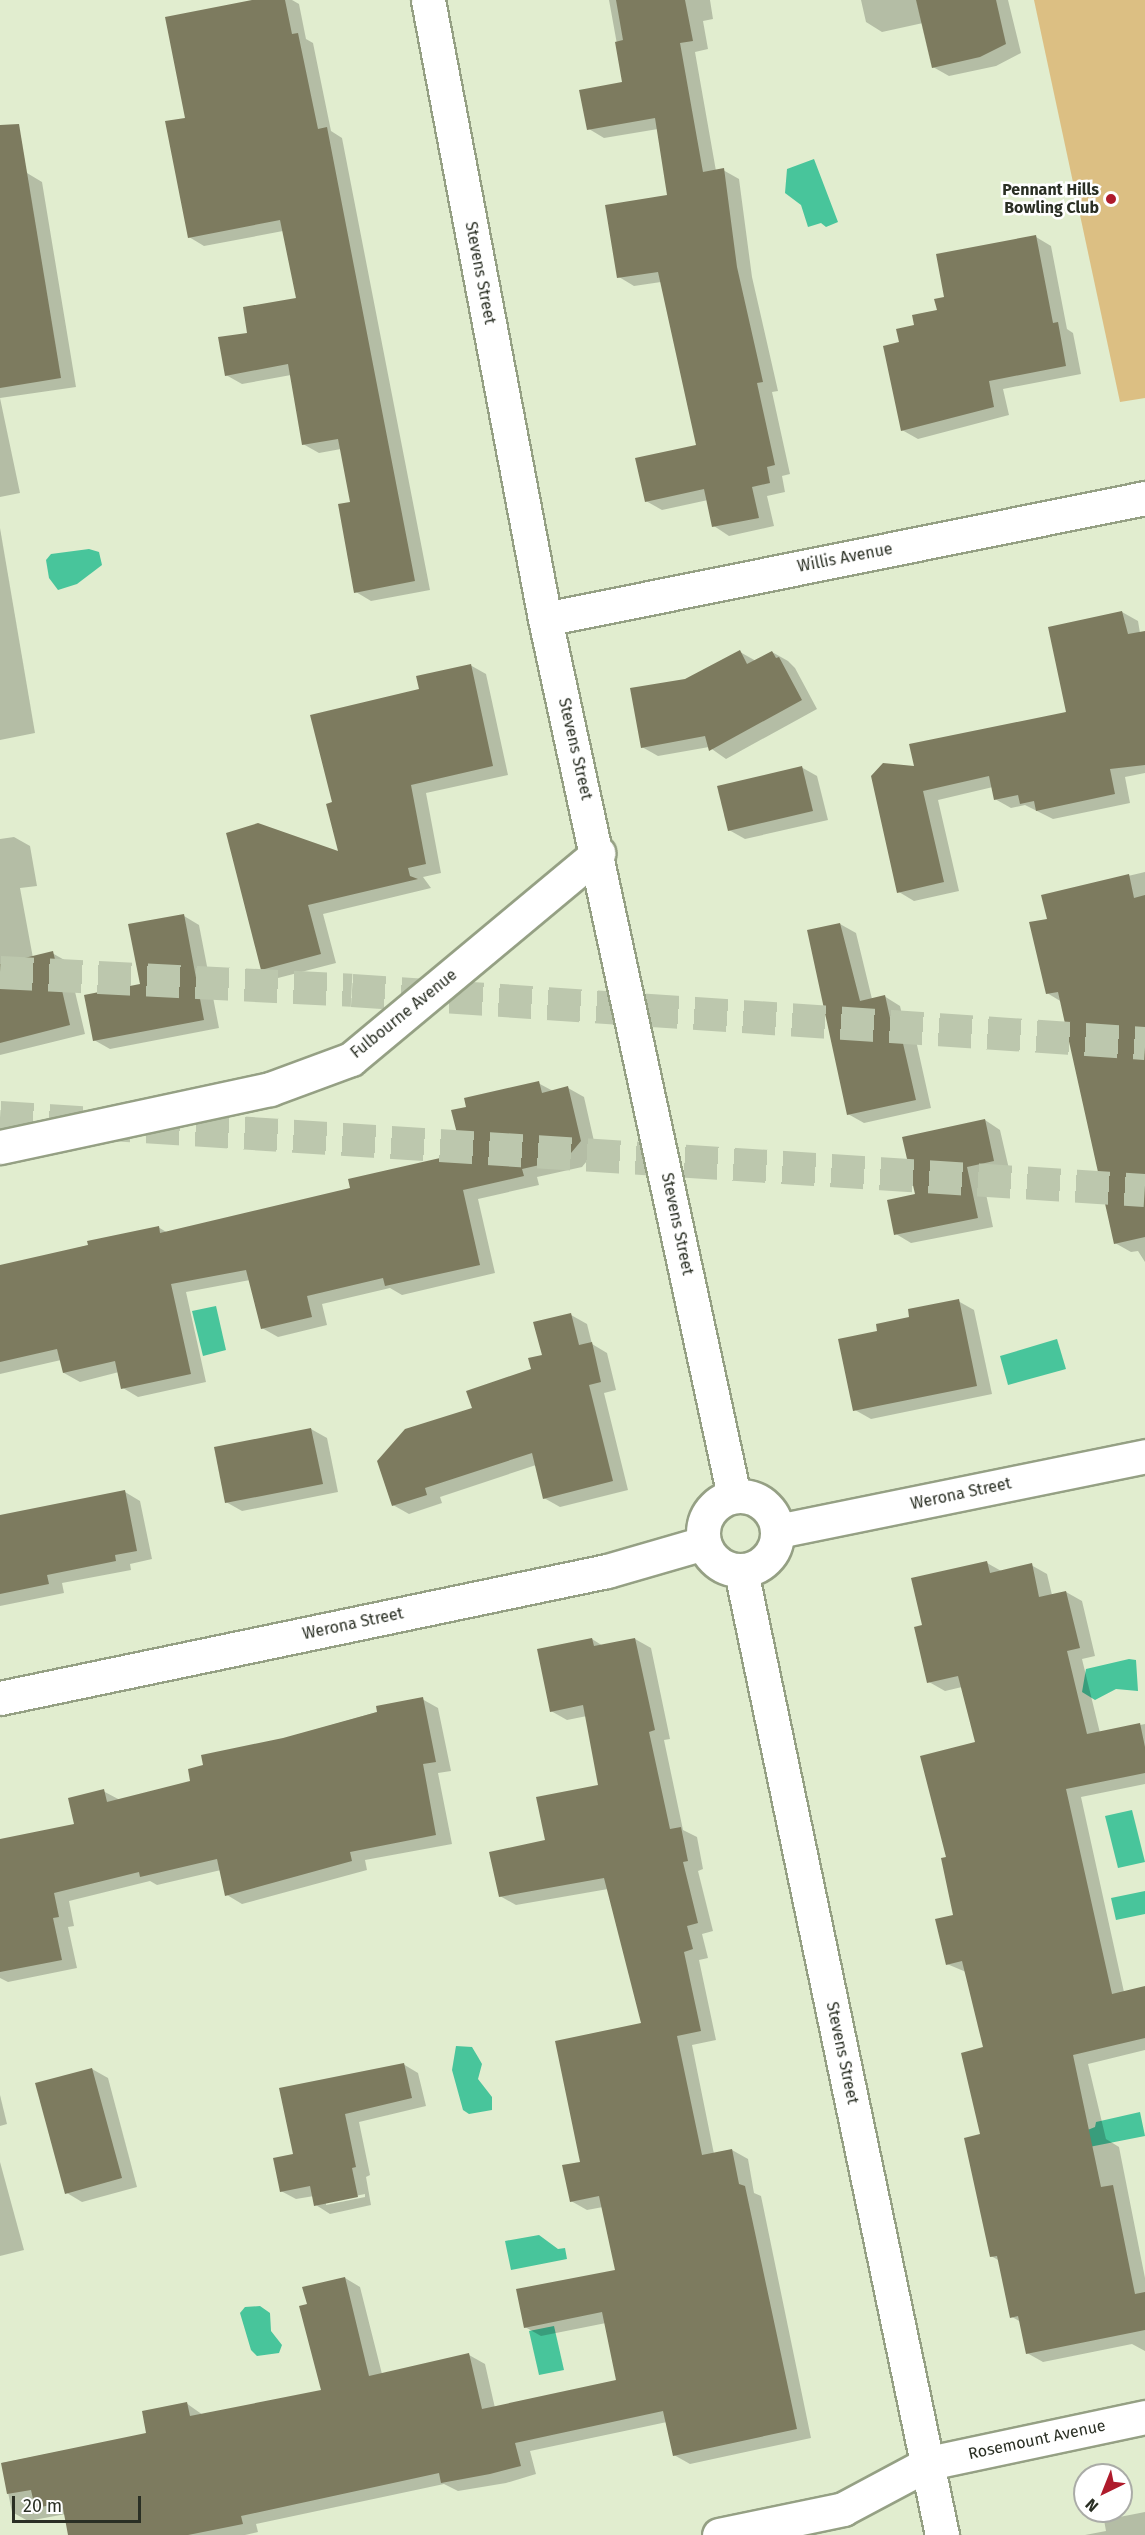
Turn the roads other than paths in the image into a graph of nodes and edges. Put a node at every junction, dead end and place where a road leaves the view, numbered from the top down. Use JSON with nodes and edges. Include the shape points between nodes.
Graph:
{"nodes":[{"id":1,"x":428,"y":0,"type":"edge"},
{"id":2,"x":1145,"y":498,"type":"edge"},
{"id":3,"x":545,"y":619,"type":"junction"},
{"id":4,"x":598,"y":854,"type":"junction"},
{"id":5,"x":0,"y":1147,"type":"edge"},
{"id":6,"x":1145,"y":1456,"type":"edge"},
{"id":7,"x":734,"y":1496,"type":"junction"},
{"id":8,"x":778,"y":1531,"type":"junction"},
{"id":9,"x":704,"y":1543,"type":"junction"},
{"id":10,"x":741,"y":1571,"type":"junction"},
{"id":11,"x":0,"y":1698,"type":"edge"},
{"id":12,"x":1145,"y":2417,"type":"edge"},
{"id":13,"x":929,"y":2463,"type":"junction"},
{"id":14,"x":719,"y":2535,"type":"edge"},
{"id":15,"x":942,"y":2535,"type":"edge"}],
"edges":[{"from":1,"to":3,"type":"street","name":"Stevens Street"},
{"from":2,"to":3,"type":"street","name":"Willis Avenue"},
{"from":3,"to":4,"type":"street","name":"Stevens Street"},
{"from":4,"to":5,"type":"street","name":"Fulbourne Avenue","via":[[351,1059],[270,1089]]},
{"from":4,"to":7,"type":"street","name":"Stevens Street"},
{"from":6,"to":8,"type":"street","name":"Werona Street"},
{"from":7,"to":8,"type":"street","via":[[759,1500],[775,1518]]},
{"from":7,"to":9,"type":"street","via":[[712,1508],[702,1531]]},
{"from":8,"to":10,"type":"street","via":[[772,1554],[753,1568]]},
{"from":9,"to":10,"type":"street","via":[[718,1563]]},
{"from":9,"to":11,"type":"street","name":"Werona Street","via":[[607,1571]]},
{"from":10,"to":13,"type":"street","name":"Stevens Street"},
{"from":12,"to":13,"type":"street","name":"Rosemount Avenue"},
{"from":13,"to":14,"type":"street","name":"Rosemount Avenue","via":[[843,2509]]},
{"from":13,"to":15,"type":"street","name":"Stevens Street"}]}
